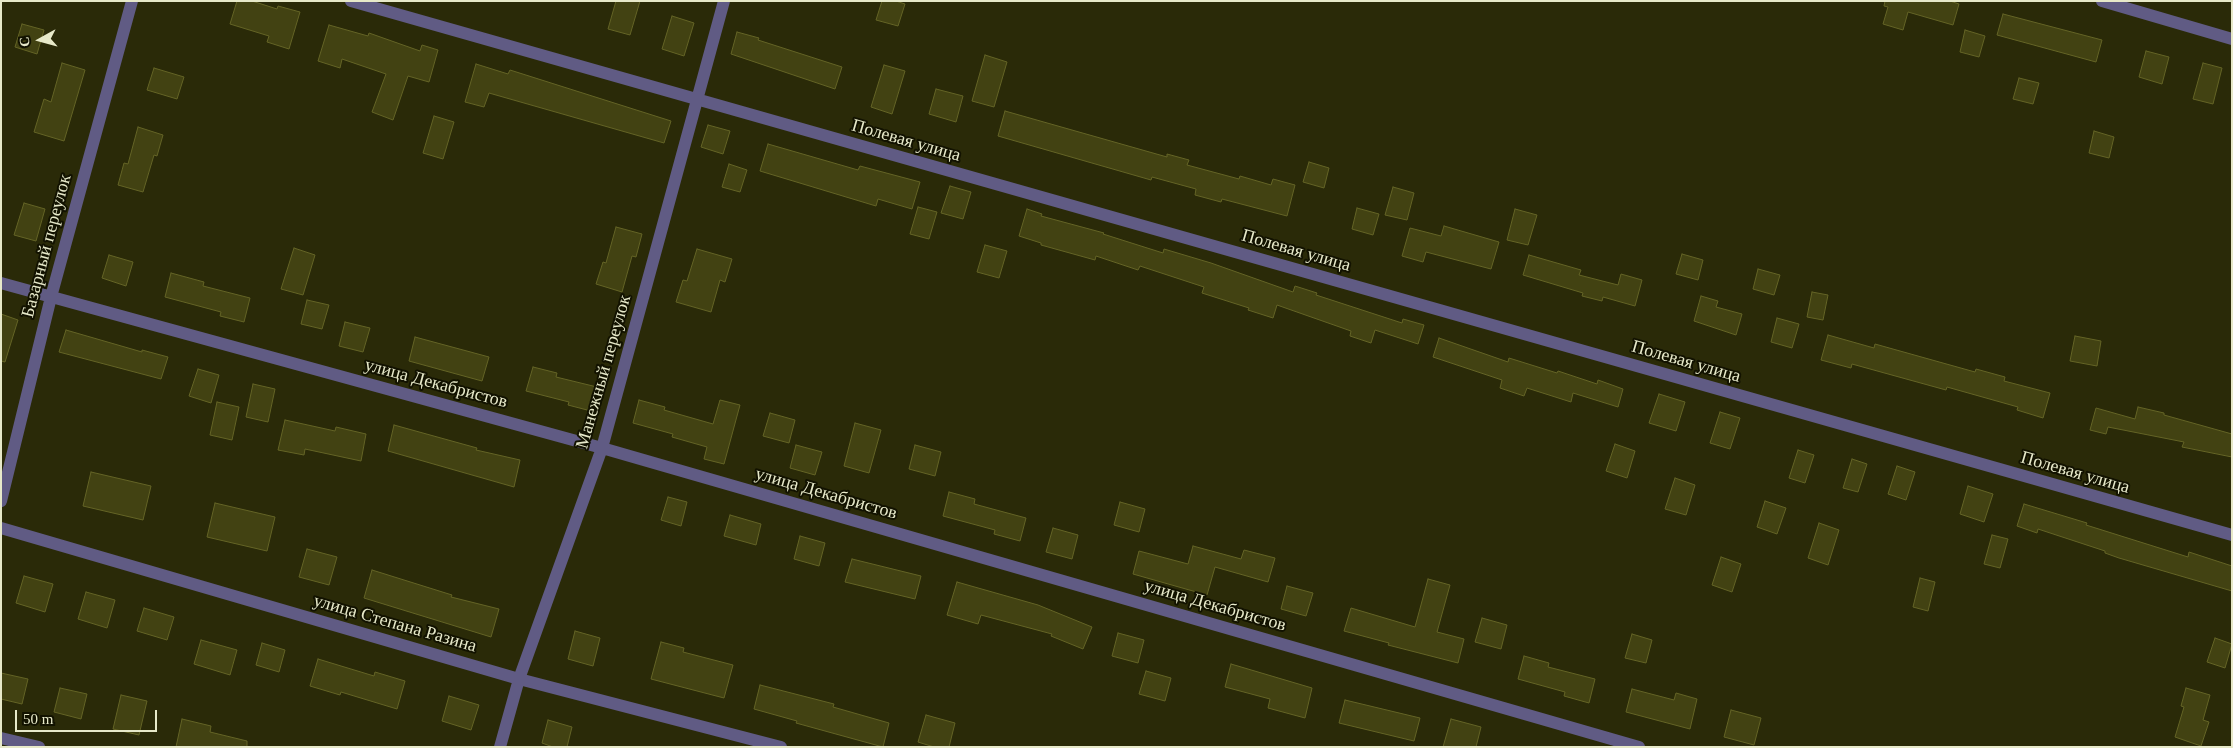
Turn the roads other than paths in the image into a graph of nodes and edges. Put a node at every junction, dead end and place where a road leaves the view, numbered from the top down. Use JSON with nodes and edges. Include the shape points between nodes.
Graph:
{"nodes":[{"id":1,"x":132,"y":1,"type":"edge"},
{"id":2,"x":351,"y":1,"type":"edge"},
{"id":3,"x":724,"y":1,"type":"edge"},
{"id":4,"x":2102,"y":1,"type":"edge"},
{"id":5,"x":2232,"y":39,"type":"edge"},
{"id":6,"x":696,"y":99,"type":"junction"},
{"id":7,"x":1,"y":283,"type":"edge"},
{"id":8,"x":51,"y":297,"type":"junction"},
{"id":9,"x":602,"y":448,"type":"junction"},
{"id":10,"x":1,"y":501,"type":"edge"},
{"id":11,"x":1,"y":528,"type":"edge"},
{"id":12,"x":2232,"y":535,"type":"edge"},
{"id":13,"x":519,"y":679,"type":"junction"},
{"id":14,"x":1,"y":738,"type":"edge"},
{"id":15,"x":778,"y":746,"type":"edge"},
{"id":16,"x":39,"y":747,"type":"edge"},
{"id":17,"x":500,"y":747,"type":"edge"},
{"id":18,"x":1639,"y":747,"type":"edge"}],
"edges":[{"from":1,"to":8,"type":"street","name":"Базарный переулок"},
{"from":2,"to":6,"type":"street","name":"Полевая улица"},
{"from":3,"to":6,"type":"street","name":"Манежный переулок"},
{"from":4,"to":5,"type":"street"},
{"from":6,"to":9,"type":"street","name":"Манежный переулок"},
{"from":6,"to":12,"type":"street","name":"Полевая улица"},
{"from":7,"to":8,"type":"street","name":"улица Декабристов"},
{"from":8,"to":9,"type":"street","name":"улица Декабристов"},
{"from":8,"to":10,"type":"street","name":"Базарный переулок"},
{"from":9,"to":13,"type":"street","name":"Манежный переулок"},
{"from":9,"to":18,"type":"street","name":"улица Декабристов"},
{"from":11,"to":13,"type":"street","name":"улица Степана Разина"},
{"from":13,"to":15,"type":"street","name":"улица Степана Разина"},
{"from":13,"to":17,"type":"street","name":"Манежный переулок"},
{"from":14,"to":16,"type":"street"}]}
